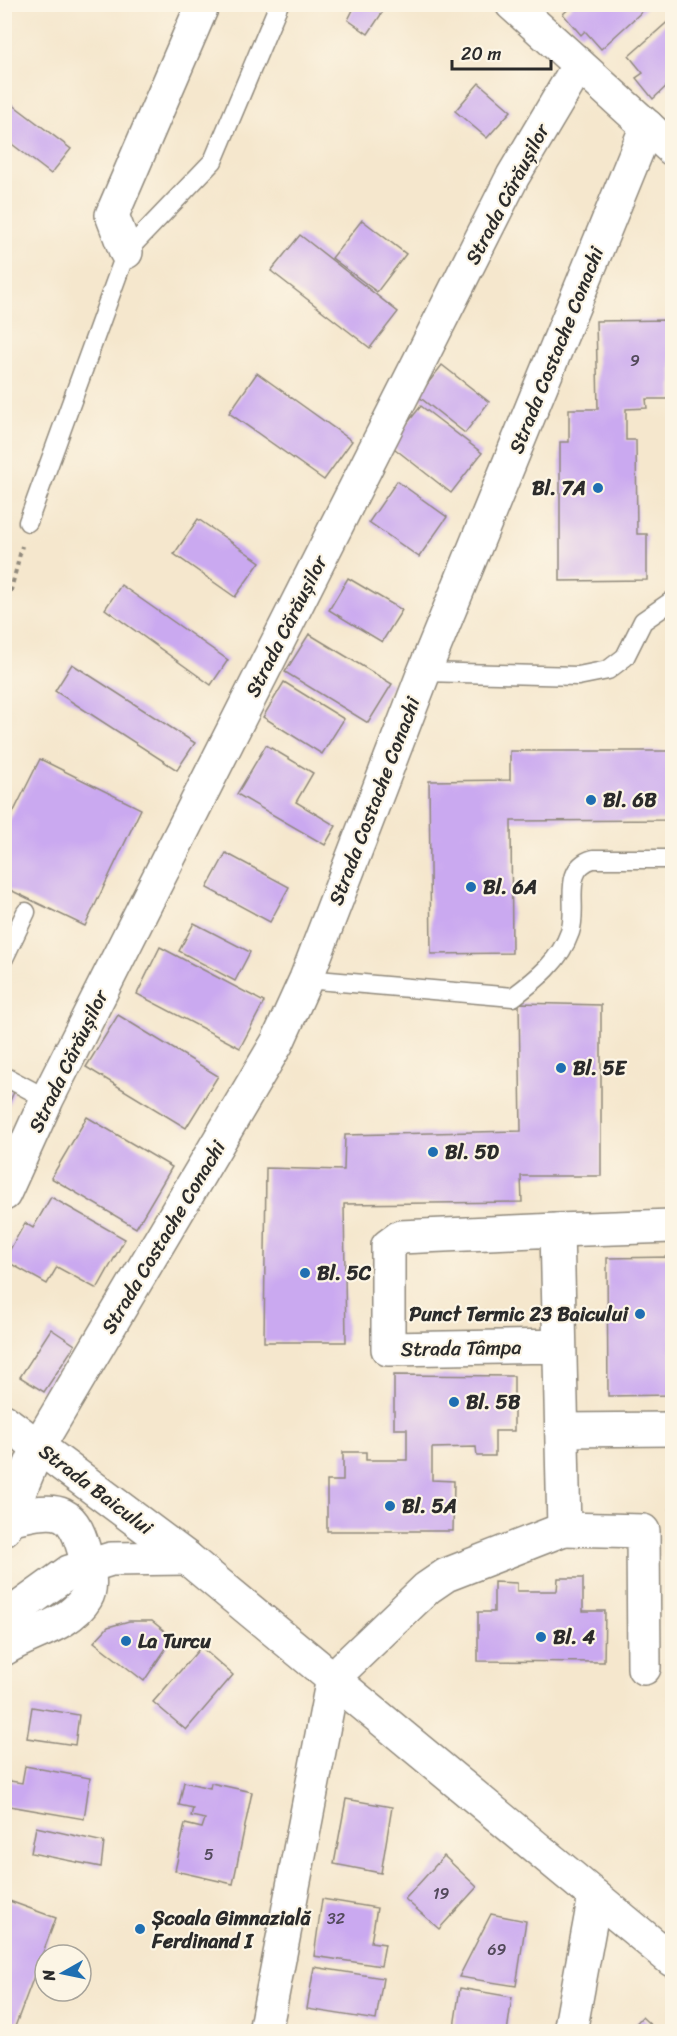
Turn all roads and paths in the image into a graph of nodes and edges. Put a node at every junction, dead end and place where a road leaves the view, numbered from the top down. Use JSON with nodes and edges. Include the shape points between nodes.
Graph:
{"nodes":[{"id":1,"x":203,"y":4,"type":"edge"},
{"id":2,"x":279,"y":4,"type":"edge"},
{"id":3,"x":512,"y":4,"type":"edge"},
{"id":4,"x":579,"y":65,"type":"junction"},
{"id":5,"x":647,"y":126,"type":"junction"},
{"id":6,"x":672,"y":149,"type":"edge"},
{"id":7,"x":126,"y":252,"type":"junction"},
{"id":8,"x":28,"y":522,"type":"joint"},
{"id":9,"x":672,"y":601,"type":"edge"},
{"id":10,"x":4,"y":618,"type":"edge"},
{"id":11,"x":424,"y":672,"type":"junction"},
{"id":12,"x":672,"y":859,"type":"edge"},
{"id":13,"x":26,"y":912,"type":"dead end"},
{"id":14,"x":4,"y":958,"type":"edge"},
{"id":15,"x":306,"y":979,"type":"junction"},
{"id":16,"x":4,"y":1076,"type":"edge"},
{"id":17,"x":47,"y":1099,"type":"junction"},
{"id":18,"x":4,"y":1194,"type":"edge"},
{"id":19,"x":672,"y":1226,"type":"edge"},
{"id":20,"x":557,"y":1230,"type":"junction"},
{"id":21,"x":559,"y":1346,"type":"junction"},
{"id":22,"x":4,"y":1421,"type":"edge"},
{"id":23,"x":672,"y":1429,"type":"edge"},
{"id":24,"x":562,"y":1430,"type":"junction"},
{"id":25,"x":39,"y":1445,"type":"junction"},
{"id":26,"x":7,"y":1524,"type":"edge"},
{"id":27,"x":564,"y":1529,"type":"junction"},
{"id":28,"x":187,"y":1557,"type":"junction"},
{"id":29,"x":88,"y":1566,"type":"junction"},
{"id":30,"x":4,"y":1619,"type":"edge"},
{"id":31,"x":4,"y":1649,"type":"edge"},
{"id":32,"x":644,"y":1668,"type":"dead end"},
{"id":33,"x":333,"y":1678,"type":"junction"},
{"id":34,"x":595,"y":1896,"type":"junction"},
{"id":35,"x":672,"y":1960,"type":"edge"},
{"id":36,"x":265,"y":2031,"type":"edge"},
{"id":37,"x":570,"y":2031,"type":"edge"}],
"edges":[{"from":1,"to":7,"type":"street","via":[[112,215]]},
{"from":2,"to":7,"type":"lane","via":[[213,161]]},
{"from":3,"to":4,"type":"street"},
{"from":4,"to":5,"type":"street"},
{"from":4,"to":17,"type":"street","name":"Strada Cărăușilor","via":[[513,176]]},
{"from":5,"to":6,"type":"street"},
{"from":5,"to":11,"type":"street","name":"Strada Costache Conachi"},
{"from":7,"to":8,"type":"lane"},
{"from":8,"to":10,"type":"path"},
{"from":9,"to":11,"type":"lane","via":[[643,621],[625,657],[608,670],[578,676]]},
{"from":11,"to":15,"type":"street","name":"Strada Costache Conachi"},
{"from":12,"to":15,"type":"lane","via":[[593,859],[582,864],[573,879],[571,930],[560,952],[546,971],[513,997]]},
{"from":13,"to":14,"type":"lane"},
{"from":15,"to":25,"type":"street","name":"Strada Costache Conachi","via":[[278,1043]]},
{"from":16,"to":17,"type":"lane"},
{"from":17,"to":18,"type":"street","name":"Strada Cărăușilor"},
{"from":19,"to":20,"type":"street","name":"Strada Tâmpa"},
{"from":20,"to":21,"type":"street"},
{"from":20,"to":21,"type":"street","name":"Strada Tâmpa","via":[[393,1240],[387,1251],[388,1349]]},
{"from":21,"to":24,"type":"street"},
{"from":22,"to":25,"type":"street","name":"Strada Baicului"},
{"from":23,"to":24,"type":"street"},
{"from":24,"to":27,"type":"street"},
{"from":25,"to":26,"type":"street","name":"Strada Costache Conachi"},
{"from":25,"to":28,"type":"street","name":"Strada Baicului"},
{"from":26,"to":29,"type":"street","via":[[35,1513],[57,1513],[72,1521],[80,1532]]},
{"from":27,"to":32,"type":"street","via":[[643,1532]]},
{"from":27,"to":33,"type":"street","via":[[446,1575],[427,1588]]},
{"from":28,"to":29,"type":"street","via":[[111,1560]]},
{"from":28,"to":33,"type":"street","name":"Strada Baicului"},
{"from":29,"to":30,"type":"street","via":[[69,1572]]},
{"from":29,"to":31,"type":"street","via":[[87,1597],[76,1609],[62,1621],[23,1636]]},
{"from":33,"to":34,"type":"street","name":"Strada Baicului"},
{"from":33,"to":36,"type":"street"},
{"from":34,"to":35,"type":"street","name":"Strada Baicului"},
{"from":34,"to":37,"type":"street"}]}
